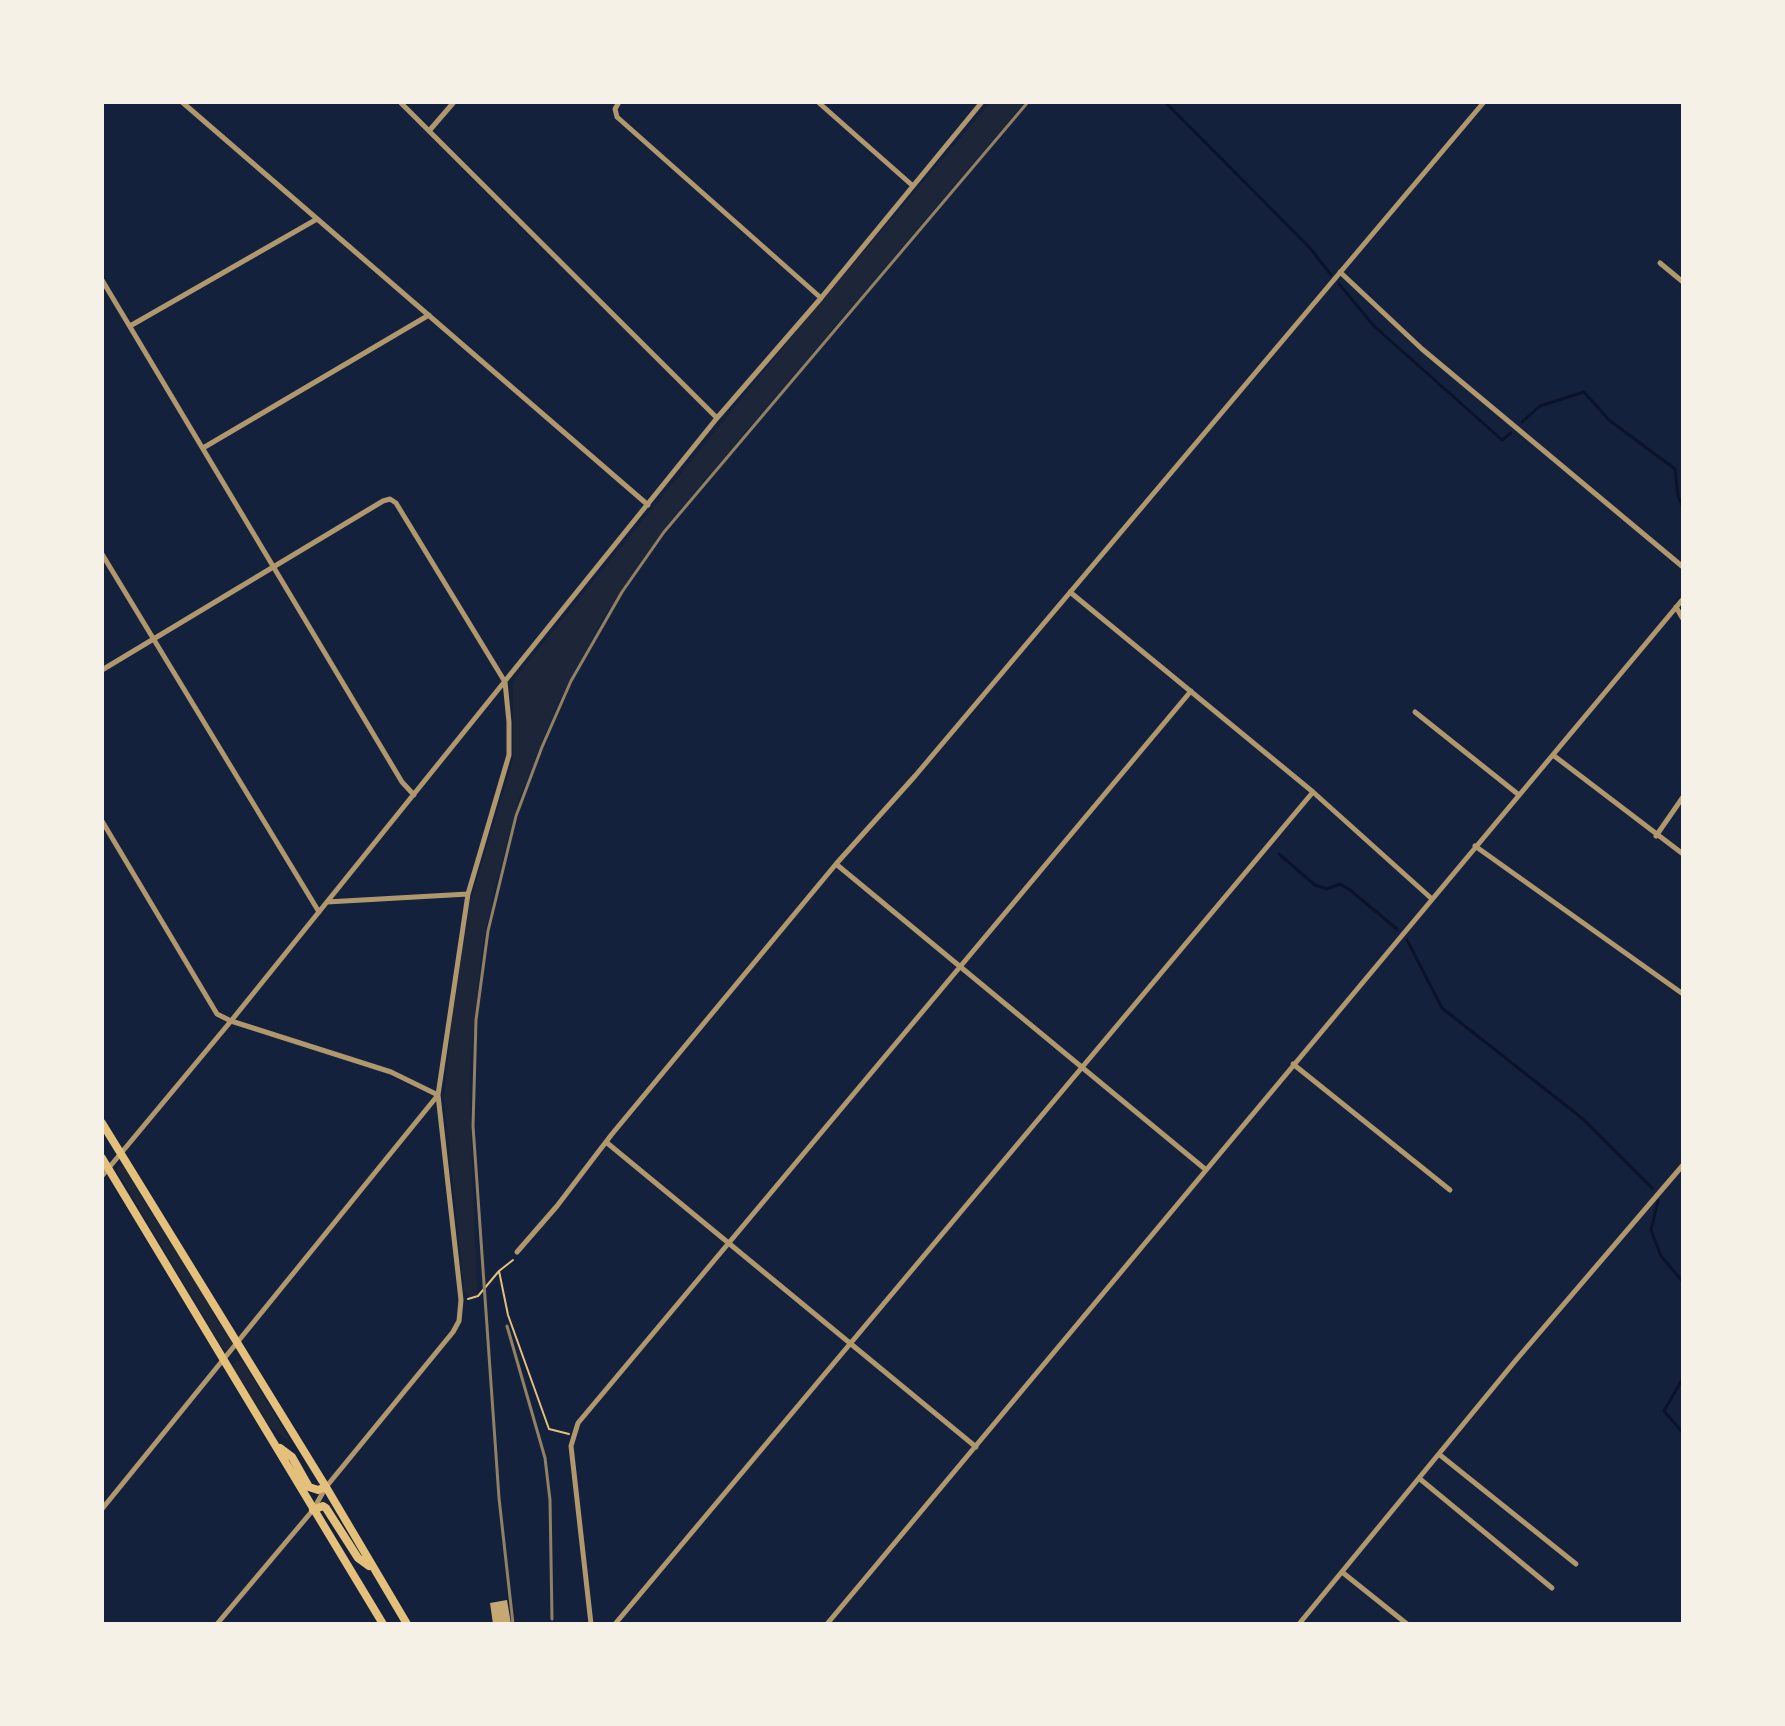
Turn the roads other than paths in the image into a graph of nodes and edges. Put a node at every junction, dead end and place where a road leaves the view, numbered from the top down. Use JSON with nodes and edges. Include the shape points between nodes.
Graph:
{"nodes":[{"id":1,"x":182,"y":102,"type":"edge"},
{"id":2,"x":400,"y":102,"type":"edge"},
{"id":3,"x":454,"y":102,"type":"edge"},
{"id":4,"x":619,"y":102,"type":"edge"},
{"id":5,"x":818,"y":102,"type":"edge"},
{"id":6,"x":982,"y":102,"type":"edge"},
{"id":7,"x":1484,"y":102,"type":"edge"},
{"id":8,"x":429,"y":131,"type":"junction"},
{"id":9,"x":913,"y":186,"type":"junction"},
{"id":10,"x":317,"y":219,"type":"junction"},
{"id":11,"x":1660,"y":263,"type":"dead end"},
{"id":12,"x":1340,"y":272,"type":"junction"},
{"id":13,"x":102,"y":280,"type":"edge"},
{"id":14,"x":1683,"y":282,"type":"edge"},
{"id":15,"x":821,"y":298,"type":"junction"},
{"id":16,"x":429,"y":315,"type":"junction"},
{"id":17,"x":130,"y":326,"type":"junction"},
{"id":18,"x":717,"y":418,"type":"junction"},
{"id":19,"x":203,"y":448,"type":"junction"},
{"id":20,"x":648,"y":505,"type":"junction"},
{"id":21,"x":102,"y":554,"type":"edge"},
{"id":22,"x":274,"y":566,"type":"junction"},
{"id":23,"x":1683,"y":567,"type":"edge"},
{"id":24,"x":1070,"y":592,"type":"junction"},
{"id":25,"x":1683,"y":599,"type":"edge"},
{"id":26,"x":1676,"y":607,"type":"junction"},
{"id":27,"x":1683,"y":619,"type":"edge"},
{"id":28,"x":153,"y":639,"type":"junction"},
{"id":29,"x":102,"y":670,"type":"edge"},
{"id":30,"x":505,"y":682,"type":"junction"},
{"id":31,"x":1191,"y":691,"type":"junction"},
{"id":32,"x":1415,"y":712,"type":"dead end"},
{"id":33,"x":1553,"y":755,"type":"junction"},
{"id":34,"x":1313,"y":792,"type":"junction"},
{"id":35,"x":414,"y":795,"type":"junction"},
{"id":36,"x":1519,"y":795,"type":"junction"},
{"id":37,"x":1683,"y":797,"type":"edge"},
{"id":38,"x":102,"y":821,"type":"edge"},
{"id":39,"x":1656,"y":836,"type":"junction"},
{"id":40,"x":1475,"y":846,"type":"junction"},
{"id":41,"x":1683,"y":854,"type":"edge"},
{"id":42,"x":836,"y":864,"type":"junction"},
{"id":43,"x":468,"y":894,"type":"junction"},
{"id":44,"x":1432,"y":899,"type":"junction"},
{"id":45,"x":327,"y":902,"type":"junction"},
{"id":46,"x":319,"y":912,"type":"junction"},
{"id":47,"x":960,"y":967,"type":"junction"},
{"id":48,"x":1683,"y":994,"type":"edge"},
{"id":49,"x":231,"y":1021,"type":"junction"},
{"id":50,"x":1293,"y":1064,"type":"junction"},
{"id":51,"x":1082,"y":1068,"type":"junction"},
{"id":52,"x":438,"y":1095,"type":"junction"},
{"id":53,"x":102,"y":1123,"type":"edge"},
{"id":54,"x":606,"y":1142,"type":"junction"},
{"id":55,"x":121,"y":1153,"type":"junction"},
{"id":56,"x":102,"y":1158,"type":"edge"},
{"id":57,"x":1683,"y":1165,"type":"edge"},
{"id":58,"x":1205,"y":1170,"type":"junction"},
{"id":59,"x":105,"y":1172,"type":"edge"},
{"id":60,"x":1450,"y":1190,"type":"dead end"},
{"id":61,"x":729,"y":1245,"type":"junction"},
{"id":62,"x":517,"y":1252,"type":"road end"},
{"id":63,"x":238,"y":1341,"type":"junction"},
{"id":64,"x":850,"y":1344,"type":"junction"},
{"id":65,"x":224,"y":1358,"type":"junction"},
{"id":66,"x":275,"y":1444,"type":"junction"},
{"id":67,"x":976,"y":1447,"type":"junction"},
{"id":68,"x":1440,"y":1455,"type":"junction"},
{"id":69,"x":1419,"y":1479,"type":"junction"},
{"id":70,"x":326,"y":1487,"type":"junction"},
{"id":71,"x":102,"y":1509,"type":"edge"},
{"id":72,"x":313,"y":1510,"type":"junction"},
{"id":73,"x":1576,"y":1564,"type":"dead end"},
{"id":74,"x":373,"y":1569,"type":"junction"},
{"id":75,"x":1342,"y":1572,"type":"junction"},
{"id":76,"x":1552,"y":1588,"type":"dead end"},
{"id":77,"x":217,"y":1624,"type":"edge"},
{"id":78,"x":383,"y":1624,"type":"edge"},
{"id":79,"x":407,"y":1624,"type":"edge"},
{"id":80,"x":591,"y":1624,"type":"edge"},
{"id":81,"x":615,"y":1624,"type":"edge"},
{"id":82,"x":827,"y":1624,"type":"edge"},
{"id":83,"x":1299,"y":1624,"type":"edge"},
{"id":84,"x":1407,"y":1624,"type":"edge"}],
"edges":[{"from":1,"to":10,"type":"street"},
{"from":2,"to":8,"type":"street"},
{"from":3,"to":8,"type":"street"},
{"from":4,"to":15,"type":"street","via":[[617,117]]},
{"from":5,"to":9,"type":"street"},
{"from":6,"to":9,"type":"street"},
{"from":7,"to":12,"type":"street"},
{"from":8,"to":18,"type":"street"},
{"from":9,"to":15,"type":"street"},
{"from":10,"to":16,"type":"street"},
{"from":10,"to":17,"type":"street"},
{"from":11,"to":14,"type":"street"},
{"from":12,"to":23,"type":"street","via":[[1422,349]]},
{"from":12,"to":24,"type":"street"},
{"from":13,"to":17,"type":"street"},
{"from":15,"to":18,"type":"street"},
{"from":16,"to":19,"type":"street"},
{"from":16,"to":20,"type":"street"},
{"from":17,"to":19,"type":"street"},
{"from":18,"to":20,"type":"street"},
{"from":19,"to":22,"type":"street"},
{"from":20,"to":30,"type":"street"},
{"from":21,"to":28,"type":"street"},
{"from":22,"to":28,"type":"street"},
{"from":22,"to":30,"type":"street","via":[[390,499]]},
{"from":22,"to":35,"type":"street"},
{"from":24,"to":31,"type":"street"},
{"from":24,"to":42,"type":"street"},
{"from":25,"to":26,"type":"street"},
{"from":26,"to":27,"type":"street"},
{"from":26,"to":33,"type":"street"},
{"from":28,"to":29,"type":"street"},
{"from":28,"to":46,"type":"street"},
{"from":30,"to":35,"type":"street"},
{"from":30,"to":43,"type":"street","via":[[507,769]]},
{"from":31,"to":34,"type":"street"},
{"from":31,"to":47,"type":"street"},
{"from":32,"to":36,"type":"street"},
{"from":33,"to":36,"type":"street"},
{"from":33,"to":39,"type":"street"},
{"from":34,"to":44,"type":"street"},
{"from":34,"to":51,"type":"street"},
{"from":35,"to":45,"type":"street"},
{"from":36,"to":40,"type":"street"},
{"from":37,"to":39,"type":"street"},
{"from":38,"to":49,"type":"street","via":[[217,1014]]},
{"from":39,"to":41,"type":"street"},
{"from":40,"to":44,"type":"street"},
{"from":40,"to":48,"type":"street"},
{"from":42,"to":47,"type":"street"},
{"from":42,"to":54,"type":"street"},
{"from":43,"to":45,"type":"street"},
{"from":43,"to":52,"type":"street"},
{"from":44,"to":50,"type":"street"},
{"from":45,"to":46,"type":"street"},
{"from":46,"to":49,"type":"street"},
{"from":47,"to":51,"type":"street"},
{"from":47,"to":61,"type":"street"},
{"from":49,"to":52,"type":"street","via":[[391,1072]]},
{"from":49,"to":55,"type":"street"},
{"from":50,"to":58,"type":"street"},
{"from":50,"to":60,"type":"street"},
{"from":51,"to":58,"type":"street"},
{"from":51,"to":64,"type":"street"},
{"from":52,"to":63,"type":"street"},
{"from":52,"to":70,"type":"street","via":[[459,1321]]},
{"from":53,"to":55,"type":"main road"},
{"from":54,"to":61,"type":"street"},
{"from":54,"to":62,"type":"street"},
{"from":55,"to":59,"type":"street"},
{"from":55,"to":63,"type":"main road"},
{"from":56,"to":59,"type":"main road"},
{"from":57,"to":68,"type":"street"},
{"from":58,"to":67,"type":"street"},
{"from":59,"to":65,"type":"main road"},
{"from":61,"to":64,"type":"street"},
{"from":61,"to":80,"type":"street","via":[[573,1434]]},
{"from":63,"to":65,"type":"street"},
{"from":63,"to":70,"type":"main road"},
{"from":64,"to":67,"type":"street"},
{"from":64,"to":81,"type":"street"},
{"from":65,"to":66,"type":"main road"},
{"from":65,"to":71,"type":"street"},
{"from":66,"to":70,"type":"main road","via":[[292,1457],[309,1487]]},
{"from":66,"to":72,"type":"main road"},
{"from":67,"to":82,"type":"street"},
{"from":68,"to":69,"type":"street"},
{"from":68,"to":73,"type":"street"},
{"from":69,"to":75,"type":"street"},
{"from":69,"to":76,"type":"street"},
{"from":70,"to":72,"type":"street"},
{"from":70,"to":74,"type":"main road"},
{"from":72,"to":74,"type":"main road","via":[[326,1508],[358,1558]]},
{"from":72,"to":77,"type":"street"},
{"from":72,"to":78,"type":"main road"},
{"from":74,"to":79,"type":"main road"},
{"from":75,"to":83,"type":"street"},
{"from":75,"to":84,"type":"street"}]}
